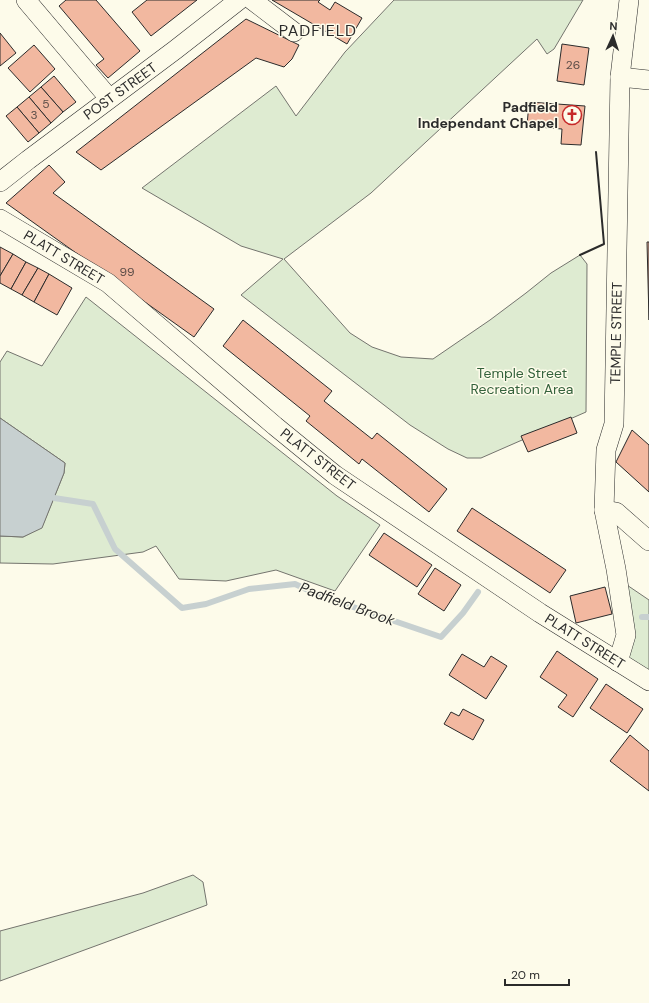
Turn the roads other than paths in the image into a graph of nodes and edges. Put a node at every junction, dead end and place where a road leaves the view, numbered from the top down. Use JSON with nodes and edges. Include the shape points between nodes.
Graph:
{"nodes":[{"id":1,"x":26,"y":0,"type":"edge"},
{"id":2,"x":239,"y":0,"type":"edge"},
{"id":3,"x":252,"y":0,"type":"edge"},
{"id":4,"x":629,"y":0,"type":"edge"},
{"id":5,"x":294,"y":32,"type":"dead end"},
{"id":6,"x":620,"y":77,"type":"junction"},
{"id":7,"x":649,"y":80,"type":"edge"},
{"id":8,"x":109,"y":98,"type":"junction"},
{"id":9,"x":0,"y":182,"type":"edge"},
{"id":10,"x":0,"y":219,"type":"edge"},
{"id":11,"x":604,"y":510,"type":"junction"},
{"id":12,"x":649,"y":541,"type":"edge"},
{"id":13,"x":618,"y":662,"type":"junction"},
{"id":14,"x":649,"y":681,"type":"edge"}],
"edges":[{"from":1,"to":8,"type":"street"},
{"from":2,"to":8,"type":"street","name":"POST STREET"},
{"from":3,"to":5,"type":"street"},
{"from":4,"to":6,"type":"street","name":"TEMPLE STREET"},
{"from":6,"to":7,"type":"street"},
{"from":6,"to":11,"type":"street","name":"TEMPLE STREET","via":[[614,424],[606,450]]},
{"from":8,"to":9,"type":"street","name":"POST STREET"},
{"from":10,"to":13,"type":"street","name":"PLATT STREET","via":[[108,283],[335,475],[540,613]]},
{"from":11,"to":12,"type":"street","via":[[616,512]]},
{"from":11,"to":13,"type":"street","name":"TEMPLE STREET","via":[[626,635]]},
{"from":13,"to":14,"type":"street","name":"PLATT STREET"}]}
